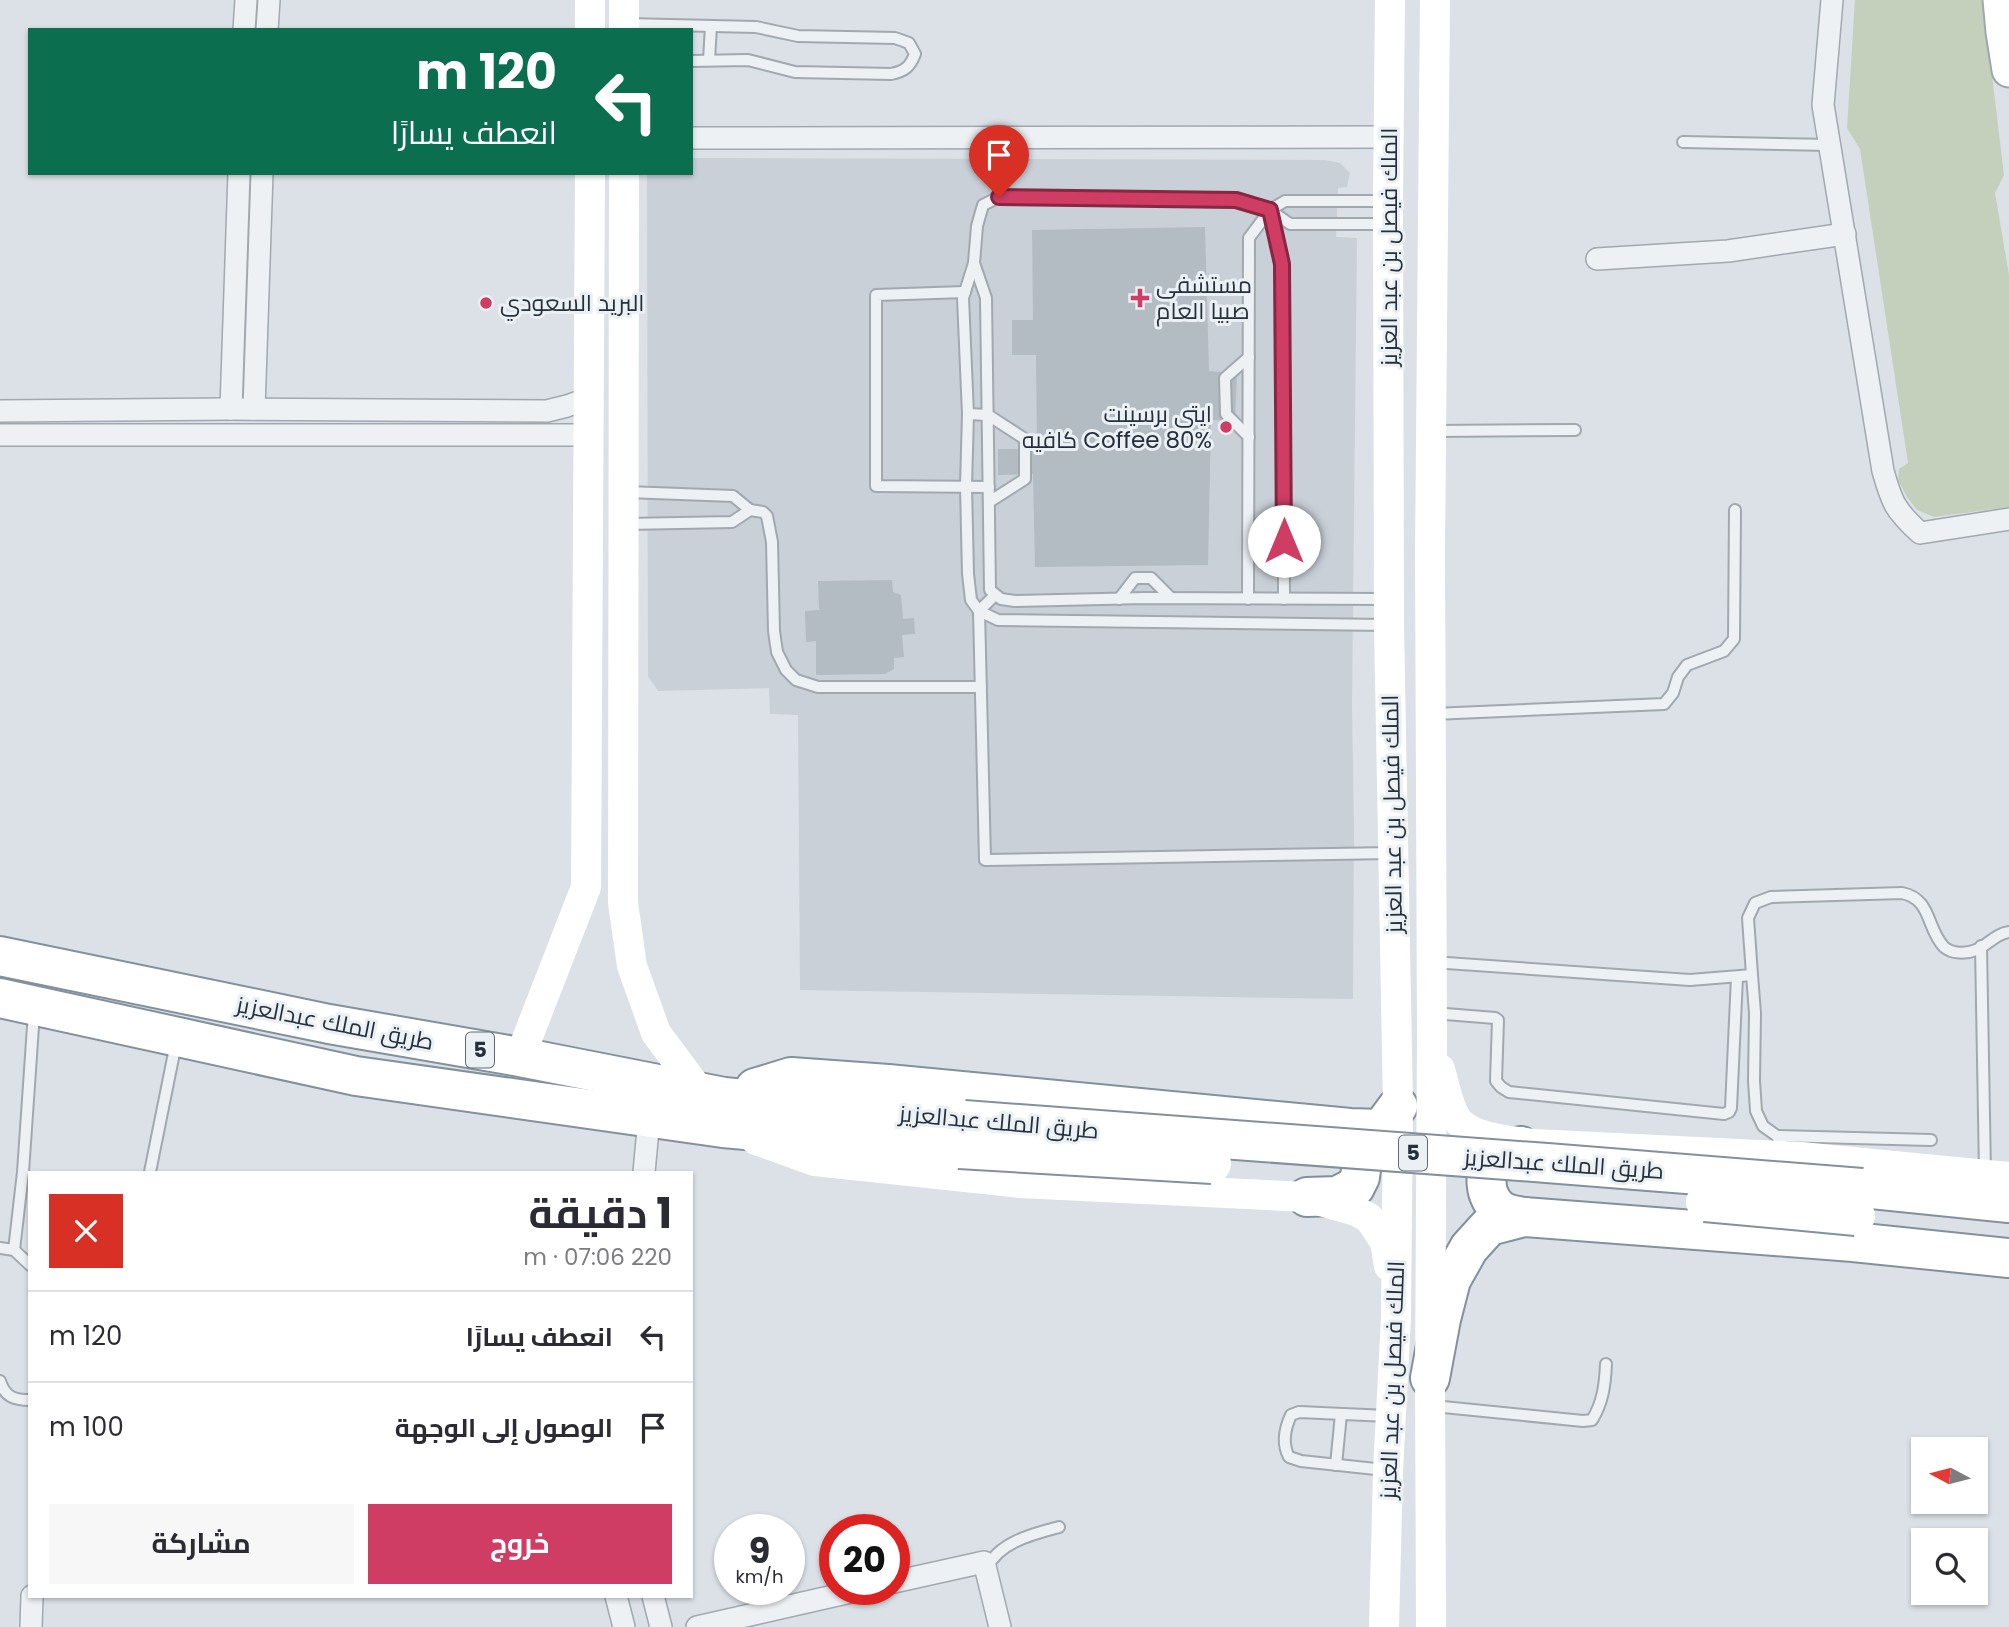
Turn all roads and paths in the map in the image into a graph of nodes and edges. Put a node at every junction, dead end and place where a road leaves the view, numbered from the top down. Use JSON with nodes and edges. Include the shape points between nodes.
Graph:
{"nodes":[{"id":1,"x":246,"y":0,"type":"edge"},
{"id":2,"x":269,"y":0,"type":"edge"},
{"id":3,"x":590,"y":0,"type":"edge"},
{"id":4,"x":1390,"y":0,"type":"edge"},
{"id":5,"x":1435,"y":0,"type":"edge"},
{"id":6,"x":1832,"y":0,"type":"edge"},
{"id":7,"x":2000,"y":0,"type":"edge"},
{"id":8,"x":624,"y":18,"type":"edge"},
{"id":9,"x":711,"y":26,"type":"junction"},
{"id":10,"x":244,"y":28,"type":"edge"},
{"id":11,"x":267,"y":28,"type":"edge"},
{"id":12,"x":590,"y":28,"type":"edge"},
{"id":13,"x":709,"y":60,"type":"junction"},
{"id":14,"x":693,"y":61,"type":"edge"},
{"id":15,"x":2009,"y":70,"type":"edge"},
{"id":16,"x":1389,"y":137,"type":"junction"},
{"id":17,"x":693,"y":138,"type":"edge"},
{"id":18,"x":1683,"y":142,"type":"dead end"},
{"id":19,"x":1830,"y":145,"type":"junction"},
{"id":20,"x":239,"y":175,"type":"edge"},
{"id":21,"x":262,"y":175,"type":"edge"},
{"id":22,"x":590,"y":175,"type":"edge"},
{"id":23,"x":624,"y":175,"type":"edge"},
{"id":24,"x":1270,"y":210,"type":"junction"},
{"id":25,"x":1388,"y":212,"type":"junction"},
{"id":26,"x":1845,"y":234,"type":"junction"},
{"id":27,"x":1597,"y":259,"type":"dead end"},
{"id":28,"x":974,"y":263,"type":"junction"},
{"id":29,"x":965,"y":292,"type":"junction"},
{"id":30,"x":1249,"y":357,"type":"junction"},
{"id":31,"x":589,"y":398,"type":"junction"},
{"id":32,"x":231,"y":409,"type":"junction"},
{"id":33,"x":254,"y":409,"type":"junction"},
{"id":34,"x":0,"y":411,"type":"edge"},
{"id":35,"x":968,"y":414,"type":"junction"},
{"id":36,"x":988,"y":415,"type":"junction"},
{"id":37,"x":1575,"y":430,"type":"dead end"},
{"id":38,"x":1431,"y":431,"type":"junction"},
{"id":39,"x":0,"y":435,"type":"edge"},
{"id":40,"x":588,"y":436,"type":"junction"},
{"id":41,"x":1249,"y":438,"type":"junction"},
{"id":42,"x":966,"y":486,"type":"junction"},
{"id":43,"x":989,"y":486,"type":"junction"},
{"id":44,"x":624,"y":492,"type":"junction"},
{"id":45,"x":989,"y":502,"type":"junction"},
{"id":46,"x":750,"y":510,"type":"junction"},
{"id":47,"x":1735,"y":510,"type":"dead end"},
{"id":48,"x":2009,"y":519,"type":"edge"},
{"id":49,"x":624,"y":524,"type":"junction"},
{"id":50,"x":995,"y":594,"type":"junction"},
{"id":51,"x":1171,"y":598,"type":"junction"},
{"id":52,"x":1119,"y":599,"type":"junction"},
{"id":53,"x":1248,"y":599,"type":"junction"},
{"id":54,"x":1284,"y":599,"type":"junction"},
{"id":55,"x":979,"y":611,"type":"junction"},
{"id":56,"x":1389,"y":612,"type":"junction"},
{"id":57,"x":981,"y":687,"type":"junction"},
{"id":58,"x":1430,"y":715,"type":"junction"},
{"id":59,"x":1392,"y":853,"type":"junction"},
{"id":60,"x":2009,"y":932,"type":"edge"},
{"id":61,"x":1981,"y":946,"type":"junction"},
{"id":62,"x":0,"y":956,"type":"edge"},
{"id":63,"x":1432,"y":962,"type":"junction"},
{"id":64,"x":1752,"y":975,"type":"junction"},
{"id":65,"x":1737,"y":977,"type":"junction"},
{"id":66,"x":17,"y":1002,"type":"edge"},
{"id":67,"x":1432,"y":1023,"type":"junction"},
{"id":68,"x":177,"y":1037,"type":"junction"},
{"id":69,"x":520,"y":1057,"type":"junction"},
{"id":70,"x":716,"y":1106,"type":"junction"},
{"id":71,"x":1398,"y":1106,"type":"junction"},
{"id":72,"x":649,"y":1119,"type":"junction"},
{"id":73,"x":1317,"y":1125,"type":"junction"},
{"id":74,"x":1931,"y":1140,"type":"dead end"},
{"id":75,"x":1534,"y":1144,"type":"junction"},
{"id":76,"x":1782,"y":1146,"type":"junction"},
{"id":77,"x":150,"y":1171,"type":"edge"},
{"id":78,"x":644,"y":1171,"type":"edge"},
{"id":79,"x":2001,"y":1185,"type":"edge"},
{"id":80,"x":1307,"y":1197,"type":"junction"},
{"id":81,"x":1859,"y":1202,"type":"junction"},
{"id":82,"x":1524,"y":1217,"type":"junction"},
{"id":83,"x":2009,"y":1235,"type":"edge"},
{"id":84,"x":0,"y":1248,"type":"edge"},
{"id":85,"x":14,"y":1250,"type":"junction"},
{"id":86,"x":2009,"y":1258,"type":"edge"},
{"id":87,"x":28,"y":1263,"type":"edge"},
{"id":88,"x":1396,"y":1317,"type":"junction"},
{"id":89,"x":1606,"y":1364,"type":"dead end"},
{"id":90,"x":0,"y":1381,"type":"edge"},
{"id":91,"x":1430,"y":1392,"type":"junction"},
{"id":92,"x":28,"y":1400,"type":"edge"},
{"id":93,"x":1341,"y":1414,"type":"junction"},
{"id":94,"x":1391,"y":1416,"type":"junction"},
{"id":95,"x":1336,"y":1465,"type":"junction"},
{"id":96,"x":1388,"y":1471,"type":"junction"},
{"id":97,"x":1059,"y":1527,"type":"dead end"},
{"id":98,"x":986,"y":1571,"type":"junction"},
{"id":99,"x":910,"y":1578,"type":"edge"},
{"id":100,"x":32,"y":1598,"type":"edge"},
{"id":101,"x":616,"y":1598,"type":"edge"},
{"id":102,"x":654,"y":1598,"type":"edge"},
{"id":103,"x":819,"y":1599,"type":"edge"},
{"id":104,"x":31,"y":1627,"type":"edge"},
{"id":105,"x":624,"y":1627,"type":"edge"},
{"id":106,"x":662,"y":1627,"type":"edge"},
{"id":107,"x":697,"y":1627,"type":"edge"},
{"id":108,"x":1000,"y":1627,"type":"edge"},
{"id":109,"x":1384,"y":1627,"type":"edge"},
{"id":110,"x":1431,"y":1627,"type":"edge"}],
"edges":[{"from":1,"to":10,"type":"street"},
{"from":2,"to":11,"type":"street"},
{"from":3,"to":12,"type":"street"},
{"from":4,"to":16,"type":"street","name":"الملك فيصل بن عبد العزيز"},
{"from":5,"to":38,"type":"street","name":"الملك فيصل بن عبد العزيز"},
{"from":6,"to":19,"type":"street","via":[[1823,105]]},
{"from":7,"to":15,"type":"main road"},
{"from":8,"to":9,"type":"lane"},
{"from":9,"to":13,"type":"lane"},
{"from":9,"to":13,"type":"lane","via":[[756,27],[799,36],[895,38],[909,43],[915,54],[911,65],[891,74],[795,72],[748,60]]},
{"from":13,"to":14,"type":"lane"},
{"from":16,"to":17,"type":"street"},
{"from":16,"to":25,"type":"street","name":"الملك فيصل بن عبد العزيز"},
{"from":18,"to":19,"type":"lane"},
{"from":19,"to":26,"type":"street"},
{"from":20,"to":32,"type":"street"},
{"from":21,"to":33,"type":"street"},
{"from":22,"to":31,"type":"street"},
{"from":23,"to":44,"type":"street"},
{"from":24,"to":25,"type":"lane","via":[[1285,201]]},
{"from":24,"to":25,"type":"lane","via":[[1290,224]]},
{"from":24,"to":28,"type":"lane","via":[[1236,200],[999,197],[983,205]]},
{"from":24,"to":30,"type":"lane","via":[[1249,238]]},
{"from":24,"to":54,"type":"lane","via":[[1282,264]]},
{"from":25,"to":56,"type":"street","name":"الملك فيصل بن عبد العزيز"},
{"from":26,"to":27,"type":"street","via":[[1728,251]]},
{"from":26,"to":48,"type":"street","via":[[1891,499],[1920,533]]},
{"from":28,"to":29,"type":"lane"},
{"from":28,"to":36,"type":"lane","via":[[986,298]]},
{"from":29,"to":35,"type":"lane"},
{"from":29,"to":42,"type":"lane","via":[[876,295],[876,486]]},
{"from":30,"to":41,"type":"lane"},
{"from":30,"to":41,"type":"lane","via":[[1226,378],[1226,414]]},
{"from":31,"to":33,"type":"street","via":[[547,411]]},
{"from":31,"to":40,"type":"street"},
{"from":32,"to":33,"type":"street"},
{"from":32,"to":34,"type":"street"},
{"from":35,"to":36,"type":"lane"},
{"from":35,"to":42,"type":"lane"},
{"from":36,"to":43,"type":"lane"},
{"from":36,"to":45,"type":"lane","via":[[1024,439],[1025,452],[1025,479]]},
{"from":37,"to":38,"type":"lane"},
{"from":38,"to":58,"type":"street","name":"الملك فيصل بن عبد العزيز"},
{"from":39,"to":40,"type":"street"},
{"from":40,"to":69,"type":"street","via":[[586,887]]},
{"from":41,"to":53,"type":"lane"},
{"from":42,"to":43,"type":"lane"},
{"from":42,"to":55,"type":"lane","via":[[968,574],[971,600]]},
{"from":43,"to":45,"type":"lane"},
{"from":44,"to":46,"type":"lane","via":[[733,496]]},
{"from":44,"to":49,"type":"street"},
{"from":45,"to":50,"type":"lane","via":[[990,590]]},
{"from":46,"to":49,"type":"lane","via":[[732,522]]},
{"from":46,"to":57,"type":"lane","via":[[762,512],[769,522],[776,652],[796,680],[818,687]]},
{"from":47,"to":58,"type":"lane","via":[[1734,639],[1724,651],[1687,665],[1664,704]]},
{"from":49,"to":70,"type":"street","via":[[623,903],[632,966],[656,1033]]},
{"from":50,"to":52,"type":"lane","via":[[1001,600],[1015,601]]},
{"from":50,"to":55,"type":"lane"},
{"from":51,"to":52,"type":"lane"},
{"from":51,"to":52,"type":"lane","via":[[1151,578],[1135,578]]},
{"from":51,"to":53,"type":"lane"},
{"from":53,"to":54,"type":"lane"},
{"from":54,"to":56,"type":"lane"},
{"from":55,"to":56,"type":"lane","via":[[998,621]]},
{"from":55,"to":57,"type":"lane"},
{"from":56,"to":59,"type":"street","name":"الملك فيصل بن عبد العزيز"},
{"from":57,"to":59,"type":"lane","via":[[985,860]]},
{"from":58,"to":63,"type":"street","name":"الملك فيصل بن عبد العزيز"},
{"from":59,"to":71,"type":"street","name":"الملك فيصل بن عبد العزيز"},
{"from":60,"to":61,"type":"lane"},
{"from":61,"to":64,"type":"lane","via":[[1965,952],[1945,947],[1923,906],[1911,895],[1771,897],[1755,903],[1748,918]]},
{"from":61,"to":79,"type":"lane"},
{"from":62,"to":69,"type":"highway","name":"طريق الملك عبدالعزيز","number":"5","via":[[329,1024]]},
{"from":63,"to":65,"type":"lane","via":[[1690,979]]},
{"from":63,"to":67,"type":"street","name":"الملك فيصل بن عبد العزيز"},
{"from":64,"to":65,"type":"lane"},
{"from":64,"to":76,"type":"lane","via":[[1756,1111]]},
{"from":65,"to":67,"type":"lane","via":[[1731,1108],[1724,1114],[1509,1092],[1496,1081],[1498,1020]]},
{"from":66,"to":68,"type":"highway","name":"طريق الملك عبدالعزيز","number":"5"},
{"from":66,"to":85,"type":"lane","via":[[23,1172]]},
{"from":67,"to":75,"type":"street","via":[[1446,1096],[1459,1122],[1482,1136]]},
{"from":67,"to":91,"type":"street","name":"الملك فيصل بن عبد العزيز"},
{"from":68,"to":72,"type":"highway","name":"طريق الملك عبدالعزيز","number":"5","via":[[356,1076]]},
{"from":68,"to":77,"type":"lane"},
{"from":69,"to":70,"type":"highway","name":"طريق الملك عبدالعزيز","number":"5"},
{"from":70,"to":72,"type":"highway","name":"طريق الملك عبدالعزيز","number":"5"},
{"from":70,"to":73,"type":"highway","via":[[791,1077]]},
{"from":70,"to":80,"type":"street","via":[[815,1161],[1020,1182]]},
{"from":70,"to":81,"type":"highway","name":"طريق الملك عبدالعزيز","number":"5","bridge":true,"via":[[961,1135],[1547,1163]]},
{"from":71,"to":73,"type":"highway","via":[[1381,1129]]},
{"from":71,"to":88,"type":"street","name":"الملك فيصل بن عبد العزيز"},
{"from":72,"to":78,"type":"street"},
{"from":73,"to":80,"type":"highway","via":[[1351,1139],[1362,1162],[1360,1177],[1355,1187],[1337,1196]]},
{"from":74,"to":76,"type":"lane"},
{"from":75,"to":76,"type":"street"},
{"from":75,"to":82,"type":"highway","via":[[1500,1151],[1487,1168],[1487,1192],[1495,1206]]},
{"from":76,"to":79,"type":"street"},
{"from":79,"to":81,"type":"highway","name":"طريق الملك عبدالعزيز","number":"5"},
{"from":80,"to":88,"type":"street","via":[[1369,1218],[1385,1242]]},
{"from":81,"to":83,"type":"highway","name":"طريق الملك عبدالعزيز","number":"5"},
{"from":82,"to":86,"type":"highway"},
{"from":82,"to":91,"type":"highway","via":[[1489,1226],[1469,1248],[1451,1280]]},
{"from":84,"to":85,"type":"lane"},
{"from":85,"to":87,"type":"lane"},
{"from":88,"to":94,"type":"street","name":"الملك فيصل بن عبد العزيز"},
{"from":89,"to":91,"type":"lane","via":[[1604,1391],[1592,1420]]},
{"from":90,"to":92,"type":"lane","via":[[8,1396]]},
{"from":91,"to":110,"type":"street","name":"الملك فيصل بن عبد العزيز"},
{"from":93,"to":94,"type":"lane"},
{"from":93,"to":95,"type":"lane"},
{"from":93,"to":95,"type":"lane","via":[[1299,1412],[1291,1415],[1286,1427],[1284,1449],[1289,1457]]},
{"from":94,"to":96,"type":"street","name":"الملك فيصل بن عبد العزيز"},
{"from":95,"to":96,"type":"lane"},
{"from":96,"to":109,"type":"street","name":"الملك فيصل بن عبد العزيز"},
{"from":97,"to":98,"type":"lane","via":[[1007,1547]]},
{"from":98,"to":99,"type":"street","via":[[984,1562]]},
{"from":98,"to":108,"type":"street"},
{"from":100,"to":104,"type":"street"},
{"from":101,"to":105,"type":"street"},
{"from":102,"to":106,"type":"street"},
{"from":103,"to":107,"type":"street"}]}
